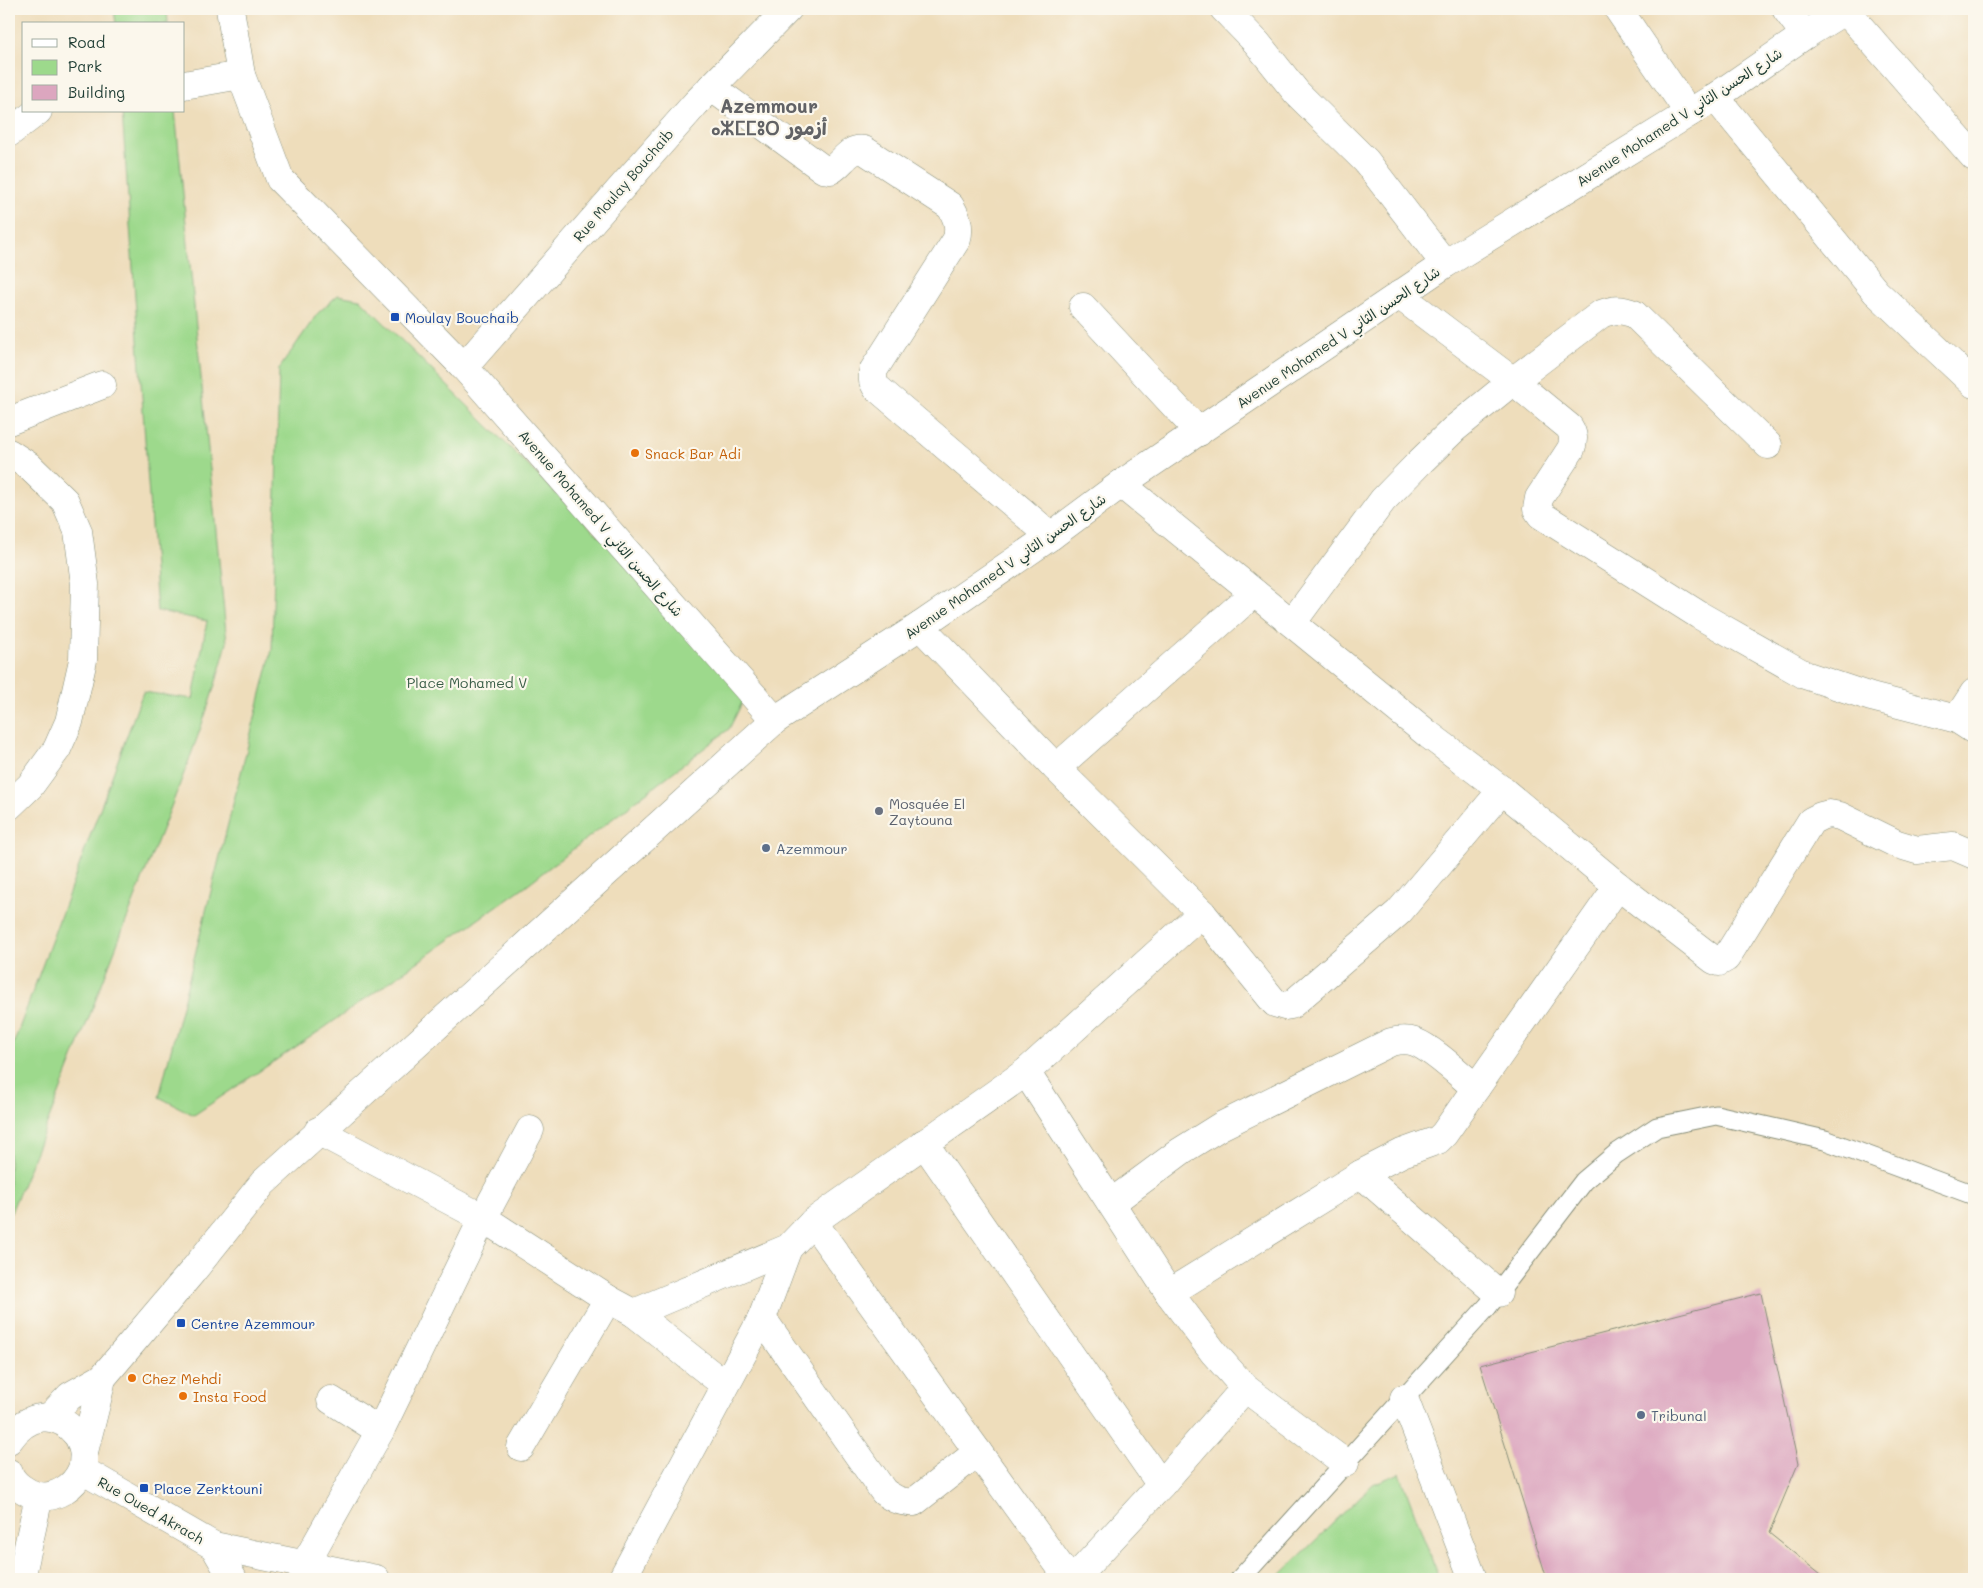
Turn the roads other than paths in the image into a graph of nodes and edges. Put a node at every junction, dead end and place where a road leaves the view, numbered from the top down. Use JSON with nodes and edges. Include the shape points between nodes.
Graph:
{"nodes":[{"id":1,"x":230,"y":9,"type":"edge"},
{"id":2,"x":786,"y":9,"type":"edge"},
{"id":3,"x":1224,"y":9,"type":"edge"},
{"id":4,"x":1618,"y":9,"type":"edge"},
{"id":5,"x":1786,"y":9,"type":"edge"},
{"id":6,"x":1846,"y":9,"type":"edge"},
{"id":7,"x":1805,"y":35,"type":"junction"},
{"id":8,"x":241,"y":75,"type":"junction"},
{"id":9,"x":185,"y":85,"type":"edge"},
{"id":10,"x":710,"y":87,"type":"junction"},
{"id":11,"x":1715,"y":97,"type":"junction"},
{"id":12,"x":37,"y":112,"type":"edge"},
{"id":13,"x":1688,"y":113,"type":"junction"},
{"id":14,"x":9,"y":133,"type":"edge"},
{"id":15,"x":1974,"y":157,"type":"edge"},
{"id":16,"x":1445,"y":264,"type":"junction"},
{"id":17,"x":1399,"y":295,"type":"junction"},
{"id":18,"x":1083,"y":307,"type":"dead end"},
{"id":19,"x":464,"y":367,"type":"junction"},
{"id":20,"x":1513,"y":381,"type":"junction"},
{"id":21,"x":1974,"y":384,"type":"edge"},
{"id":22,"x":102,"y":385,"type":"dead end"},
{"id":23,"x":9,"y":421,"type":"edge"},
{"id":24,"x":1199,"y":432,"type":"junction"},
{"id":25,"x":1768,"y":445,"type":"dead end"},
{"id":26,"x":9,"y":453,"type":"edge"},
{"id":27,"x":1121,"y":484,"type":"junction"},
{"id":28,"x":1051,"y":536,"type":"junction"},
{"id":29,"x":1254,"y":593,"type":"junction"},
{"id":30,"x":1292,"y":623,"type":"junction"},
{"id":31,"x":920,"y":626,"type":"junction"},
{"id":32,"x":1974,"y":693,"type":"edge"},
{"id":33,"x":775,"y":720,"type":"junction"},
{"id":34,"x":1966,"y":725,"type":"edge"},
{"id":35,"x":1056,"y":768,"type":"junction"},
{"id":36,"x":1502,"y":790,"type":"junction"},
{"id":37,"x":9,"y":806,"type":"edge"},
{"id":38,"x":1974,"y":855,"type":"edge"},
{"id":39,"x":1618,"y":886,"type":"junction"},
{"id":40,"x":1202,"y":913,"type":"junction"},
{"id":41,"x":1026,"y":1072,"type":"junction"},
{"id":42,"x":1476,"y":1088,"type":"junction"},
{"id":43,"x":530,"y":1130,"type":"dead end"},
{"id":44,"x":318,"y":1132,"type":"junction"},
{"id":45,"x":924,"y":1143,"type":"junction"},
{"id":46,"x":1361,"y":1174,"type":"junction"},
{"id":47,"x":1974,"y":1195,"type":"edge"},
{"id":48,"x":1111,"y":1203,"type":"junction"},
{"id":49,"x":483,"y":1218,"type":"junction"},
{"id":50,"x":813,"y":1222,"type":"junction"},
{"id":51,"x":788,"y":1248,"type":"junction"},
{"id":52,"x":1169,"y":1293,"type":"junction"},
{"id":53,"x":1498,"y":1293,"type":"junction"},
{"id":54,"x":608,"y":1299,"type":"junction"},
{"id":55,"x":634,"y":1313,"type":"junction"},
{"id":56,"x":762,"y":1318,"type":"junction"},
{"id":57,"x":102,"y":1378,"type":"junction"},
{"id":58,"x":725,"y":1385,"type":"junction"},
{"id":59,"x":1245,"y":1388,"type":"junction"},
{"id":60,"x":1404,"y":1398,"type":"junction"},
{"id":61,"x":331,"y":1400,"type":"dead end"},
{"id":62,"x":50,"y":1417,"type":"junction"},
{"id":63,"x":380,"y":1431,"type":"junction"},
{"id":64,"x":9,"y":1440,"type":"edge"},
{"id":65,"x":521,"y":1447,"type":"dead end"},
{"id":66,"x":978,"y":1452,"type":"junction"},
{"id":67,"x":83,"y":1462,"type":"junction"},
{"id":68,"x":1345,"y":1463,"type":"junction"},
{"id":69,"x":9,"y":1473,"type":"edge"},
{"id":70,"x":1161,"y":1485,"type":"junction"},
{"id":71,"x":39,"y":1496,"type":"junction"},
{"id":72,"x":214,"y":1546,"type":"junction"},
{"id":73,"x":306,"y":1564,"type":"junction"},
{"id":74,"x":21,"y":1579,"type":"edge"},
{"id":75,"x":233,"y":1579,"type":"edge"},
{"id":76,"x":376,"y":1579,"type":"edge"},
{"id":77,"x":622,"y":1579,"type":"edge"},
{"id":78,"x":1069,"y":1579,"type":"edge"},
{"id":79,"x":1074,"y":1579,"type":"edge"},
{"id":80,"x":1240,"y":1579,"type":"edge"},
{"id":81,"x":1473,"y":1579,"type":"edge"}],
"edges":[{"from":1,"to":8,"type":"street"},
{"from":2,"to":10,"type":"street","name":"Rue Moulay Bouchaib"},
{"from":3,"to":16,"type":"street","via":[[1257,43],[1297,93],[1366,161]]},
{"from":4,"to":13,"type":"street"},
{"from":5,"to":7,"type":"street"},
{"from":6,"to":7,"type":"street","name":"Avenue Mohamed V شارع الحسن الثاني"},
{"from":6,"to":15,"type":"street"},
{"from":7,"to":11,"type":"street","name":"Avenue Mohamed V شارع الحسن الثاني"},
{"from":8,"to":9,"type":"street"},
{"from":8,"to":19,"type":"street","name":"Avenue Mohamed V شارع الحسن الثاني","via":[[280,180]]},
{"from":10,"to":19,"type":"street","name":"Rue Moulay Bouchaib"},
{"from":10,"to":28,"type":"street","via":[[824,169],[831,170],[850,152],[864,150],[950,206],[957,216],[957,239],[873,371],[873,381],[876,387]]},
{"from":11,"to":13,"type":"street","name":"Avenue Mohamed V شارع الحسن الثاني"},
{"from":11,"to":21,"type":"street","via":[[1876,292]]},
{"from":12,"to":14,"type":"street"},
{"from":13,"to":16,"type":"street","name":"Avenue Mohamed V شارع الحسن الثاني"},
{"from":16,"to":17,"type":"street","name":"Avenue Mohamed V شارع الحسن الثاني"},
{"from":17,"to":20,"type":"street"},
{"from":17,"to":24,"type":"street","name":"Avenue Mohamed V شارع الحسن الثاني"},
{"from":18,"to":24,"type":"street"},
{"from":19,"to":33,"type":"street","name":"Avenue Mohamed V شارع الحسن الثاني"},
{"from":20,"to":25,"type":"street","via":[[1601,314],[1622,310],[1634,314]]},
{"from":20,"to":30,"type":"street","via":[[1454,429],[1383,500]]},
{"from":20,"to":34,"type":"street","via":[[1573,433],[1571,449],[1539,498],[1537,509],[1541,514],[1699,615],[1805,675]]},
{"from":22,"to":23,"type":"street"},
{"from":24,"to":27,"type":"street","name":"Avenue Mohamed V شارع الحسن الثاني"},
{"from":26,"to":37,"type":"street","via":[[29,466],[65,501],[78,531],[85,584],[83,660],[69,722],[57,749],[30,786]]},
{"from":27,"to":28,"type":"street","name":"Avenue Mohamed V شارع الحسن الثاني"},
{"from":27,"to":29,"type":"street"},
{"from":28,"to":31,"type":"street","name":"Avenue Mohamed V شارع الحسن الثاني"},
{"from":29,"to":30,"type":"street"},
{"from":29,"to":35,"type":"street"},
{"from":30,"to":36,"type":"street"},
{"from":31,"to":33,"type":"street","name":"Avenue Mohamed V شارع الحسن الثاني"},
{"from":31,"to":35,"type":"street"},
{"from":32,"to":34,"type":"street"},
{"from":33,"to":44,"type":"street"},
{"from":35,"to":40,"type":"street"},
{"from":36,"to":39,"type":"street"},
{"from":36,"to":40,"type":"street","via":[[1399,912],[1291,1005],[1275,1003]]},
{"from":38,"to":39,"type":"street","via":[[1953,846],[1917,850],[1897,844],[1840,816],[1816,817],[1726,958],[1719,962]]},
{"from":39,"to":42,"type":"street"},
{"from":40,"to":41,"type":"street"},
{"from":41,"to":45,"type":"street"},
{"from":41,"to":48,"type":"street"},
{"from":42,"to":46,"type":"street","via":[[1438,1140],[1402,1153]]},
{"from":42,"to":48,"type":"street","via":[[1426,1048],[1402,1039],[1391,1042],[1221,1126]]},
{"from":43,"to":49,"type":"street"},
{"from":44,"to":49,"type":"street"},
{"from":44,"to":57,"type":"street","via":[[263,1183]]},
{"from":45,"to":50,"type":"street"},
{"from":45,"to":70,"type":"street"},
{"from":46,"to":52,"type":"street"},
{"from":46,"to":53,"type":"street"},
{"from":47,"to":53,"type":"lane","via":[[1825,1140],[1716,1115],[1657,1127],[1616,1154],[1584,1181]]},
{"from":48,"to":52,"type":"street"},
{"from":49,"to":54,"type":"street"},
{"from":49,"to":63,"type":"street"},
{"from":50,"to":51,"type":"street"},
{"from":50,"to":66,"type":"street"},
{"from":51,"to":55,"type":"street"},
{"from":51,"to":56,"type":"street"},
{"from":52,"to":59,"type":"street"},
{"from":53,"to":60,"type":"lane"},
{"from":54,"to":55,"type":"street"},
{"from":54,"to":65,"type":"street"},
{"from":55,"to":58,"type":"street"},
{"from":56,"to":58,"type":"street"},
{"from":56,"to":66,"type":"street","via":[[884,1492],[896,1500],[914,1502]]},
{"from":57,"to":62,"type":"street","via":[[70,1396]]},
{"from":57,"to":67,"type":"street"},
{"from":58,"to":77,"type":"street"},
{"from":59,"to":68,"type":"street"},
{"from":59,"to":70,"type":"street"},
{"from":60,"to":68,"type":"lane"},
{"from":60,"to":81,"type":"street"},
{"from":61,"to":63,"type":"street"},
{"from":62,"to":64,"type":"street","via":[[32,1419],[17,1428]]},
{"from":62,"to":67,"type":"street","via":[[66,1424],[79,1436]]},
{"from":63,"to":73,"type":"street"},
{"from":66,"to":78,"type":"street"},
{"from":67,"to":71,"type":"street","via":[[72,1485],[56,1494]]},
{"from":67,"to":72,"type":"street","name":"Rue Oued Akrach"},
{"from":68,"to":80,"type":"lane"},
{"from":69,"to":71,"type":"street","via":[[22,1490]]},
{"from":70,"to":79,"type":"street"},
{"from":71,"to":74,"type":"street"},
{"from":72,"to":73,"type":"street"},
{"from":72,"to":75,"type":"street","name":"Rue Oued Akrach"},
{"from":73,"to":76,"type":"street"}]}
